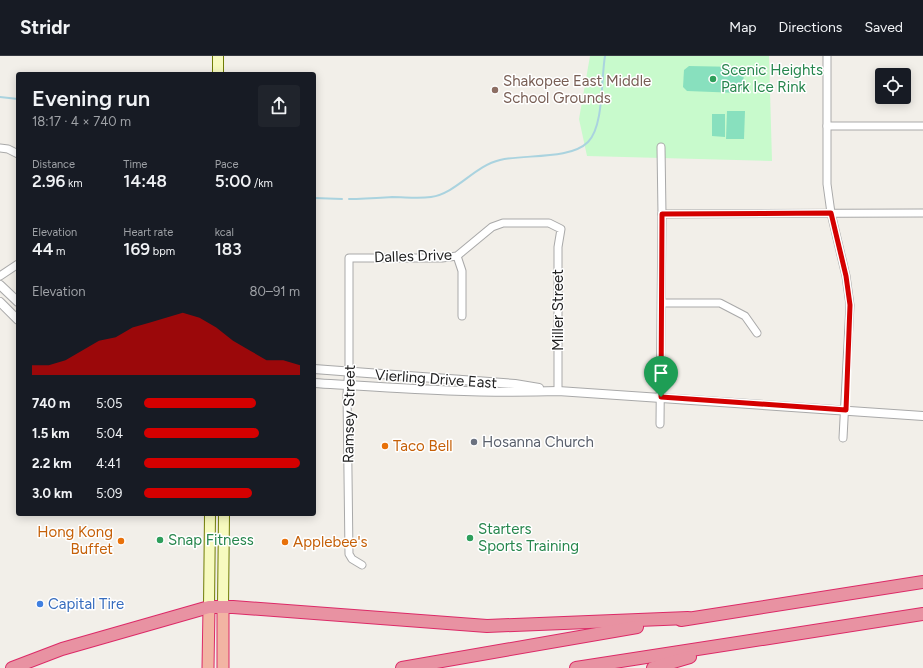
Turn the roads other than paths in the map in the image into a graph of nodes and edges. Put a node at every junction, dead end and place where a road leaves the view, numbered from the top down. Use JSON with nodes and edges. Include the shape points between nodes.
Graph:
{"nodes":[{"id":1,"x":218,"y":56,"type":"edge"},
{"id":2,"x":827,"y":56,"type":"edge"},
{"id":3,"x":218,"y":72,"type":"edge"},
{"id":4,"x":827,"y":126,"type":"junction"},
{"id":5,"x":923,"y":126,"type":"edge"},
{"id":6,"x":661,"y":147,"type":"dead end"},
{"id":7,"x":0,"y":148,"type":"edge"},
{"id":8,"x":16,"y":153,"type":"edge"},
{"id":9,"x":831,"y":213,"type":"junction"},
{"id":10,"x":923,"y":213,"type":"edge"},
{"id":11,"x":662,"y":214,"type":"junction"},
{"id":12,"x":561,"y":229,"type":"joint"},
{"id":13,"x":457,"y":256,"type":"junction"},
{"id":14,"x":348,"y":258,"type":"joint"},
{"id":15,"x":16,"y":265,"type":"edge"},
{"id":16,"x":0,"y":276,"type":"edge"},
{"id":17,"x":0,"y":285,"type":"edge"},
{"id":18,"x":16,"y":300,"type":"edge"},
{"id":19,"x":0,"y":302,"type":"edge"},
{"id":20,"x":662,"y":303,"type":"junction"},
{"id":21,"x":462,"y":316,"type":"dead end"},
{"id":22,"x":16,"y":318,"type":"edge"},
{"id":23,"x":757,"y":333,"type":"dead end"},
{"id":24,"x":316,"y":369,"type":"edge"},
{"id":25,"x":348,"y":372,"type":"junction"},
{"id":26,"x":316,"y":383,"type":"edge"},
{"id":27,"x":348,"y":385,"type":"junction"},
{"id":28,"x":558,"y":391,"type":"junction"},
{"id":29,"x":661,"y":397,"type":"junction"},
{"id":30,"x":846,"y":410,"type":"junction"},
{"id":31,"x":923,"y":416,"type":"edge"},
{"id":32,"x":660,"y":424,"type":"dead end"},
{"id":33,"x":843,"y":438,"type":"dead end"},
{"id":34,"x":210,"y":516,"type":"edge"},
{"id":35,"x":224,"y":516,"type":"edge"},
{"id":36,"x":362,"y":565,"type":"dead end"},
{"id":37,"x":923,"y":582,"type":"edge"},
{"id":38,"x":209,"y":607,"type":"junction"},
{"id":39,"x":223,"y":607,"type":"junction"},
{"id":40,"x":923,"y":614,"type":"edge"},
{"id":41,"x":688,"y":618,"type":"junction"},
{"id":42,"x":836,"y":628,"type":"junction"},
{"id":43,"x":12,"y":668,"type":"edge"},
{"id":44,"x":208,"y":668,"type":"edge"},
{"id":45,"x":223,"y":668,"type":"edge"},
{"id":46,"x":402,"y":668,"type":"edge"},
{"id":47,"x":576,"y":668,"type":"edge"},
{"id":48,"x":653,"y":668,"type":"edge"}],
"edges":[{"from":1,"to":3,"type":"main road"},
{"from":2,"to":4,"type":"street"},
{"from":4,"to":5,"type":"street"},
{"from":4,"to":9,"type":"street","via":[[827,184]]},
{"from":6,"to":11,"type":"street"},
{"from":7,"to":8,"type":"street"},
{"from":9,"to":10,"type":"street"},
{"from":9,"to":11,"type":"street"},
{"from":9,"to":30,"type":"street","via":[[850,305]]},
{"from":11,"to":20,"type":"street"},
{"from":12,"to":13,"type":"street","name":"Dalles Drive","via":[[549,223],[503,223],[492,228]]},
{"from":12,"to":28,"type":"street","name":"Miller Street","via":[[558,247]]},
{"from":13,"to":14,"type":"street","name":"Dalles Drive"},
{"from":13,"to":21,"type":"street","via":[[462,271]]},
{"from":14,"to":25,"type":"street","name":"Ramsey Street"},
{"from":15,"to":16,"type":"street"},
{"from":17,"to":18,"type":"street"},
{"from":19,"to":22,"type":"street"},
{"from":20,"to":23,"type":"street","via":[[720,303],[745,316]]},
{"from":20,"to":29,"type":"street"},
{"from":24,"to":25,"type":"street","name":"Vierling Drive East"},
{"from":25,"to":27,"type":"street","name":"Ramsey Street"},
{"from":25,"to":28,"type":"street","name":"Vierling Drive East","via":[[515,384]]},
{"from":26,"to":27,"type":"street","name":"Vierling Drive East"},
{"from":27,"to":28,"type":"street","name":"Vierling Drive East","via":[[508,392]]},
{"from":27,"to":36,"type":"street","name":"Ramsey Street","via":[[350,554],[352,560]]},
{"from":28,"to":29,"type":"street","name":"Vierling Drive East"},
{"from":29,"to":30,"type":"street","name":"Vierling Drive East"},
{"from":29,"to":32,"type":"street"},
{"from":30,"to":31,"type":"street","name":"Vierling Drive East"},
{"from":30,"to":33,"type":"street"},
{"from":34,"to":38,"type":"main road"},
{"from":35,"to":39,"type":"main road"},
{"from":37,"to":41,"type":"highway"},
{"from":38,"to":39,"type":"highway"},
{"from":38,"to":43,"type":"highway","via":[[62,649]]},
{"from":38,"to":44,"type":"highway"},
{"from":39,"to":41,"type":"highway","via":[[488,626]]},
{"from":39,"to":45,"type":"highway"},
{"from":40,"to":42,"type":"highway"},
{"from":41,"to":46,"type":"highway"},
{"from":42,"to":47,"type":"highway"},
{"from":42,"to":48,"type":"highway","via":[[732,646]]}]}
